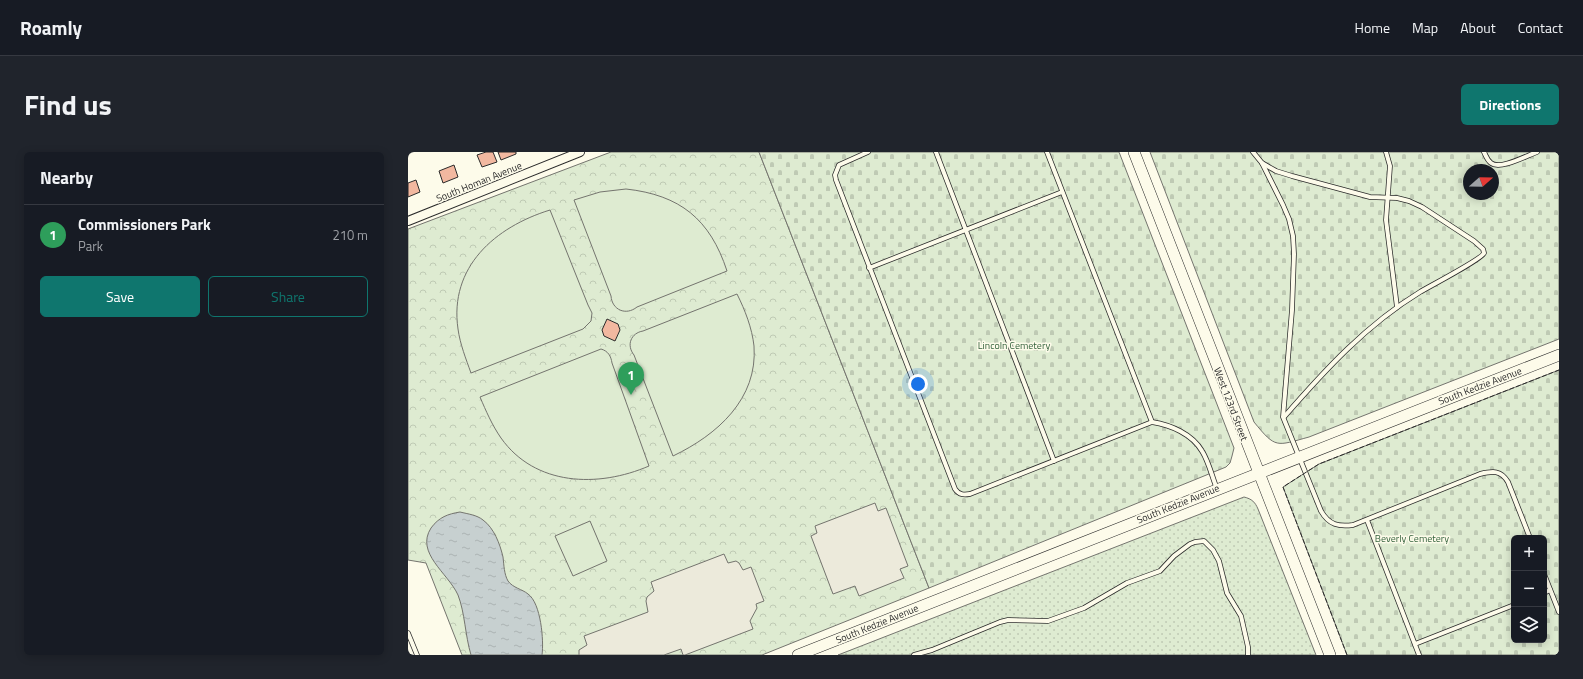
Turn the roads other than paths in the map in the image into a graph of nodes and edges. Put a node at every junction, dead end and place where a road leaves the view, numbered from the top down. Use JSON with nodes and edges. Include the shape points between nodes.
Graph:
{"nodes":[{"id":1,"x":580,"y":152,"type":"edge"},
{"id":2,"x":868,"y":152,"type":"edge"},
{"id":3,"x":936,"y":152,"type":"edge"},
{"id":4,"x":1046,"y":152,"type":"edge"},
{"id":5,"x":1134,"y":152,"type":"edge"},
{"id":6,"x":1252,"y":152,"type":"edge"},
{"id":7,"x":1386,"y":152,"type":"edge"},
{"id":8,"x":1484,"y":152,"type":"edge"},
{"id":9,"x":1537,"y":152,"type":"edge"},
{"id":10,"x":1262,"y":163,"type":"junction"},
{"id":11,"x":1062,"y":192,"type":"junction"},
{"id":12,"x":1387,"y":198,"type":"junction"},
{"id":13,"x":408,"y":221,"type":"edge"},
{"id":14,"x":966,"y":230,"type":"junction"},
{"id":15,"x":869,"y":268,"type":"junction"},
{"id":16,"x":1397,"y":307,"type":"junction"},
{"id":17,"x":1559,"y":355,"type":"edge"},
{"id":18,"x":1284,"y":417,"type":"junction"},
{"id":19,"x":1152,"y":422,"type":"junction"},
{"id":20,"x":1299,"y":456,"type":"junction"},
{"id":21,"x":1054,"y":460,"type":"junction"},
{"id":22,"x":1258,"y":472,"type":"junction"},
{"id":23,"x":1217,"y":489,"type":"junction"},
{"id":24,"x":1367,"y":520,"type":"junction"},
{"id":25,"x":1529,"y":535,"type":"edge"},
{"id":26,"x":1547,"y":582,"type":"edge"},
{"id":27,"x":1550,"y":590,"type":"junction"},
{"id":28,"x":1547,"y":592,"type":"edge"},
{"id":29,"x":1511,"y":606,"type":"edge"},
{"id":30,"x":1559,"y":612,"type":"edge"},
{"id":31,"x":408,"y":632,"type":"edge"},
{"id":32,"x":1415,"y":644,"type":"junction"},
{"id":33,"x":417,"y":655,"type":"edge"},
{"id":34,"x":798,"y":655,"type":"edge"},
{"id":35,"x":914,"y":655,"type":"edge"},
{"id":36,"x":1248,"y":655,"type":"edge"},
{"id":37,"x":1330,"y":655,"type":"edge"},
{"id":38,"x":1419,"y":655,"type":"edge"}],
"edges":[{"from":1,"to":13,"type":"street","name":"South Homan Avenue"},
{"from":2,"to":15,"type":"lane","via":[[839,165],[835,175]]},
{"from":3,"to":14,"type":"lane"},
{"from":4,"to":11,"type":"lane"},
{"from":5,"to":22,"type":"main road","name":"West 123rd Street"},
{"from":6,"to":10,"type":"lane"},
{"from":7,"to":12,"type":"lane","via":[[1390,166]]},
{"from":8,"to":9,"type":"lane","via":[[1491,164],[1501,166]]},
{"from":10,"to":12,"type":"lane","via":[[1292,176],[1370,197]]},
{"from":10,"to":18,"type":"lane","via":[[1286,212],[1293,236],[1293,291]]},
{"from":11,"to":14,"type":"lane"},
{"from":11,"to":19,"type":"lane"},
{"from":12,"to":16,"type":"lane","via":[[1386,220]]},
{"from":12,"to":16,"type":"lane","via":[[1397,198],[1422,207],[1479,245],[1484,253],[1480,258]]},
{"from":14,"to":15,"type":"lane"},
{"from":14,"to":21,"type":"lane"},
{"from":15,"to":21,"type":"lane","via":[[958,493],[970,494]]},
{"from":16,"to":18,"type":"lane","via":[[1331,364]]},
{"from":17,"to":20,"type":"main road","name":"South Kedzie Avenue"},
{"from":18,"to":20,"type":"lane"},
{"from":19,"to":21,"type":"lane"},
{"from":19,"to":23,"type":"lane","via":[[1167,424],[1196,444],[1202,451]]},
{"from":20,"to":22,"type":"main road","name":"South Kedzie Avenue"},
{"from":20,"to":24,"type":"lane","via":[[1325,518],[1332,524],[1342,526]]},
{"from":22,"to":23,"type":"main road","name":"South Kedzie Avenue"},
{"from":22,"to":37,"type":"main road","name":"West 123rd Street"},
{"from":23,"to":34,"type":"main road","name":"South Kedzie Avenue"},
{"from":24,"to":25,"type":"lane","via":[[1490,471],[1504,475]]},
{"from":24,"to":32,"type":"lane"},
{"from":26,"to":27,"type":"lane"},
{"from":27,"to":28,"type":"lane"},
{"from":27,"to":30,"type":"lane"},
{"from":29,"to":32,"type":"lane"},
{"from":31,"to":33,"type":"lane"},
{"from":32,"to":38,"type":"lane"},
{"from":35,"to":36,"type":"lane","via":[[1000,622],[1048,621],[1084,608],[1127,583],[1160,571],[1174,556],[1190,544],[1200,541],[1209,544],[1219,561],[1226,588],[1241,616]]}]}
